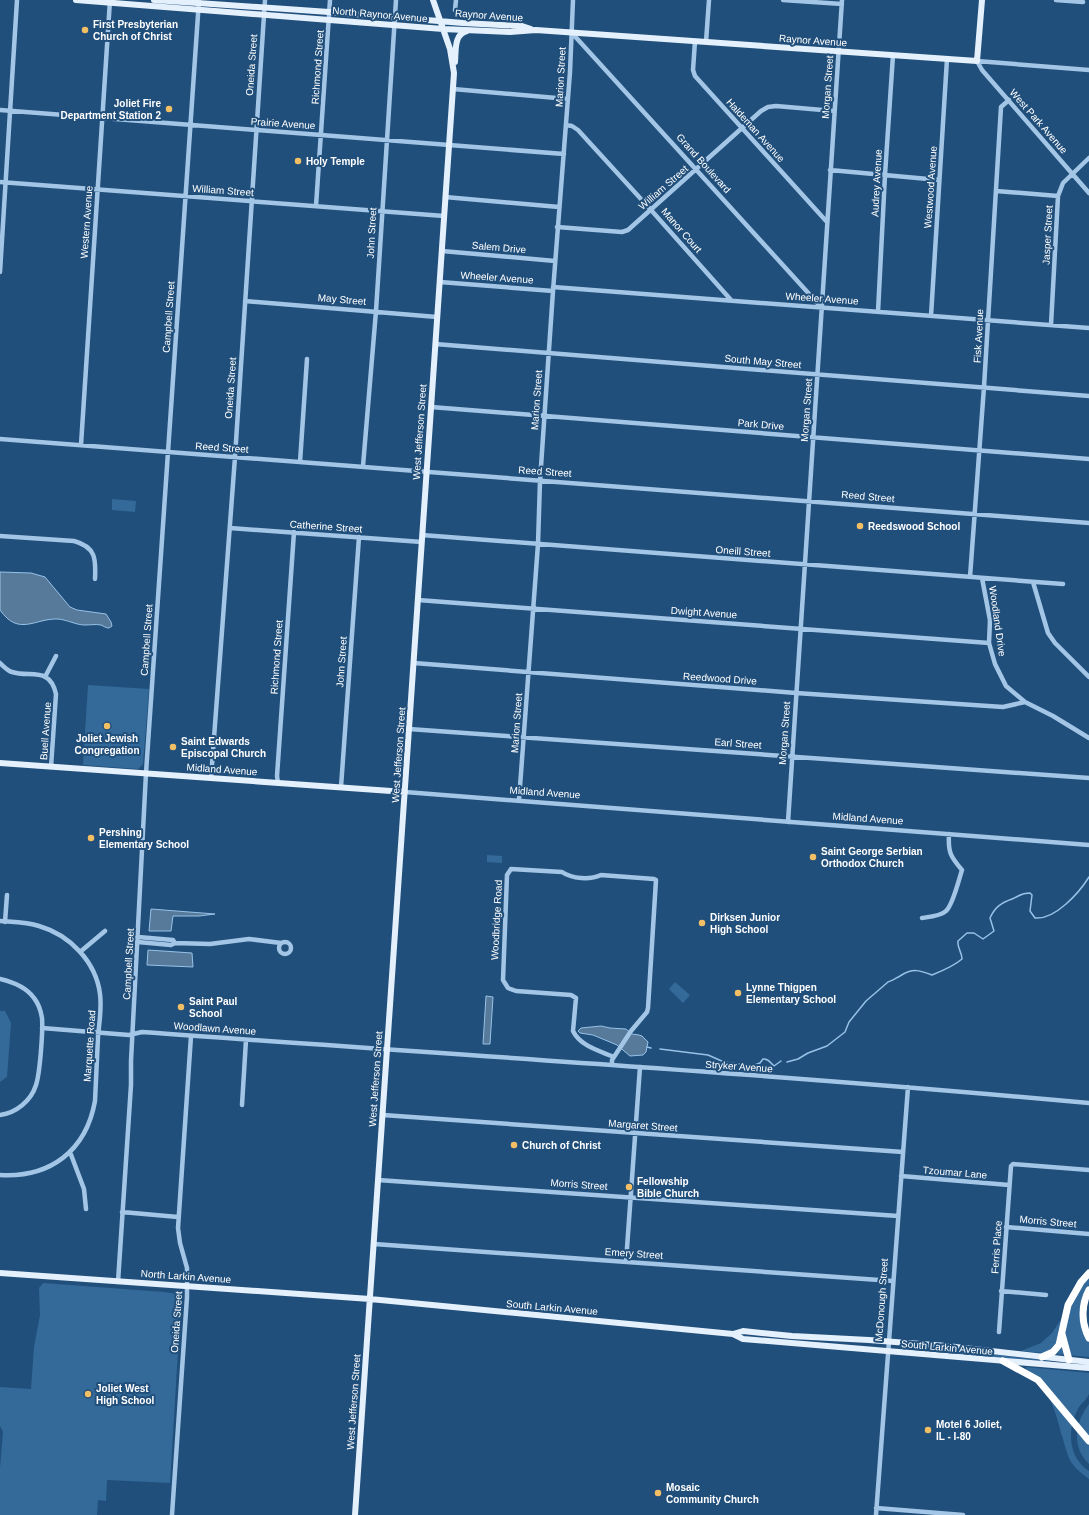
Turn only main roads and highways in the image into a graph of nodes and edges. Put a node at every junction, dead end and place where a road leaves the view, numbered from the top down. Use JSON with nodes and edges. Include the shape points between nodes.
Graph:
{"nodes":[{"id":1,"x":76,"y":0,"type":"edge"},
{"id":2,"x":154,"y":0,"type":"edge"},
{"id":3,"x":433,"y":0,"type":"edge"},
{"id":4,"x":982,"y":0,"type":"edge"},
{"id":5,"x":110,"y":1,"type":"edge"},
{"id":6,"x":199,"y":4,"type":"edge"},
{"id":7,"x":440,"y":21,"type":"junction"},
{"id":8,"x":443,"y":29,"type":"junction"},
{"id":9,"x":468,"y":30,"type":"junction"},
{"id":10,"x":536,"y":30,"type":"junction"},
{"id":11,"x":454,"y":73,"type":"junction"},
{"id":12,"x":0,"y":763,"type":"edge"},
{"id":13,"x":405,"y":792,"type":"junction"},
{"id":14,"x":0,"y":1273,"type":"edge"},
{"id":15,"x":1089,"y":1273,"type":"edge"},
{"id":16,"x":1089,"y":1290,"type":"edge"},
{"id":17,"x":370,"y":1299,"type":"junction"},
{"id":18,"x":1062,"y":1333,"type":"junction"},
{"id":19,"x":733,"y":1334,"type":"junction"},
{"id":20,"x":1089,"y":1338,"type":"edge"},
{"id":21,"x":1042,"y":1357,"type":"junction"},
{"id":22,"x":1069,"y":1360,"type":"junction"},
{"id":23,"x":1003,"y":1361,"type":"junction"},
{"id":24,"x":1089,"y":1362,"type":"edge"},
{"id":25,"x":1089,"y":1368,"type":"edge"},
{"id":26,"x":1089,"y":1441,"type":"edge"},
{"id":27,"x":354,"y":1515,"type":"edge"}],
"edges":[{"from":1,"to":5,"type":"main road","name":"North Raynor Avenue"},
{"from":2,"to":6,"type":"main road","name":"North Raynor Avenue"},
{"from":3,"to":7,"type":"main road","name":"West Jefferson Street"},
{"from":4,"to":10,"type":"main road","name":"Raynor Avenue","via":[[977,61]]},
{"from":5,"to":6,"type":"main road","name":"North Raynor Avenue"},
{"from":6,"to":7,"type":"main road","name":"North Raynor Avenue"},
{"from":6,"to":8,"type":"main road","name":"North Raynor Avenue","via":[[264,15]]},
{"from":7,"to":8,"type":"main road","name":"West Jefferson Street"},
{"from":7,"to":10,"type":"main road","name":"Raynor Avenue","via":[[522,26]]},
{"from":8,"to":9,"type":"main road","name":"Raynor Avenue"},
{"from":8,"to":11,"type":"main road","name":"West Jefferson Street"},
{"from":9,"to":10,"type":"main road","name":"Raynor Avenue"},
{"from":9,"to":11,"type":"main road","via":[[458,36]]},
{"from":11,"to":13,"type":"main road","name":"West Jefferson Street"},
{"from":12,"to":13,"type":"main road","name":"Midland Avenue"},
{"from":13,"to":17,"type":"main road","name":"West Jefferson Street"},
{"from":14,"to":17,"type":"main road","name":"North Larkin Avenue"},
{"from":15,"to":18,"type":"highway","via":[[1068,1305]]},
{"from":16,"to":20,"type":"highway","via":[[1083,1317]]},
{"from":17,"to":19,"type":"main road","name":"South Larkin Avenue"},
{"from":17,"to":27,"type":"main road","name":"West Jefferson Street"},
{"from":18,"to":21,"type":"highway","via":[[1056,1348]]},
{"from":18,"to":22,"type":"highway"},
{"from":19,"to":21,"type":"main road","name":"South Larkin Avenue","via":[[744,1331],[947,1346]]},
{"from":19,"to":23,"type":"main road","name":"South Larkin Avenue","via":[[742,1339]]},
{"from":21,"to":22,"type":"main road","name":"South Larkin Avenue"},
{"from":22,"to":24,"type":"main road","name":"South Larkin Avenue"},
{"from":23,"to":25,"type":"main road","name":"South Larkin Avenue"},
{"from":23,"to":26,"type":"highway","via":[[1038,1380]]}]}
